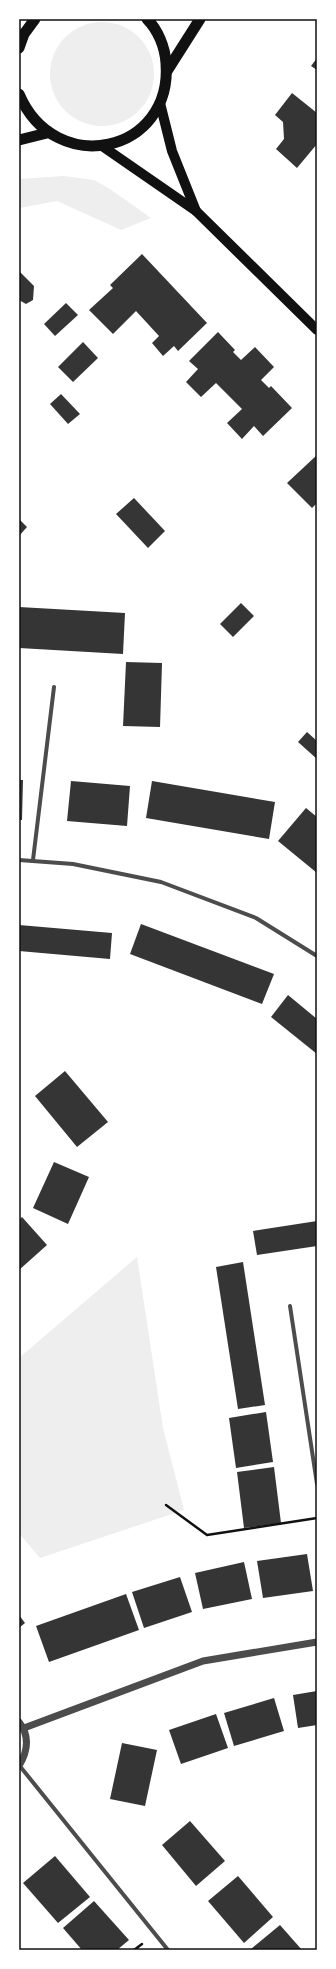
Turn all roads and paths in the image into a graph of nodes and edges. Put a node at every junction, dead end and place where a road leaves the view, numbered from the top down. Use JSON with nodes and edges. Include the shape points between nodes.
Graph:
{"nodes":[{"id":1,"x":36,"y":19,"type":"edge"},
{"id":2,"x":147,"y":19,"type":"edge"},
{"id":3,"x":200,"y":19,"type":"edge"},
{"id":4,"x":19,"y":48,"type":"edge"},
{"id":5,"x":167,"y":71,"type":"junction"},
{"id":6,"x":19,"y":94,"type":"edge"},
{"id":7,"x":160,"y":103,"type":"junction"},
{"id":8,"x":47,"y":133,"type":"junction"},
{"id":9,"x":19,"y":140,"type":"edge"},
{"id":10,"x":102,"y":146,"type":"junction"},
{"id":11,"x":196,"y":212,"type":"junction"},
{"id":12,"x":317,"y":330,"type":"edge"},
{"id":13,"x":54,"y":687,"type":"dead end"},
{"id":14,"x":19,"y":860,"type":"edge"},
{"id":15,"x":32,"y":860,"type":"junction"},
{"id":16,"x":317,"y":956,"type":"edge"},
{"id":17,"x":290,"y":1306,"type":"dead end"},
{"id":18,"x":317,"y":1484,"type":"edge"},
{"id":19,"x":166,"y":1505,"type":"dead end"},
{"id":20,"x":317,"y":1518,"type":"edge"},
{"id":21,"x":317,"y":1642,"type":"edge"},
{"id":22,"x":19,"y":1722,"type":"edge"},
{"id":23,"x":24,"y":1728,"type":"junction"},
{"id":24,"x":19,"y":1766,"type":"edge"},
{"id":25,"x":168,"y":1950,"type":"edge"}],
"edges":[{"from":1,"to":4,"type":"highway","via":[[24,34]]},
{"from":2,"to":5,"type":"highway","via":[[163,45]]},
{"from":3,"to":5,"type":"highway"},
{"from":5,"to":7,"type":"highway"},
{"from":6,"to":8,"type":"highway","via":[[31,117]]},
{"from":7,"to":10,"type":"highway","via":[[136,132]]},
{"from":7,"to":11,"type":"main road","via":[[172,151]]},
{"from":8,"to":9,"type":"highway"},
{"from":8,"to":10,"type":"highway","via":[[73,144]]},
{"from":10,"to":11,"type":"main road"},
{"from":11,"to":12,"type":"main road"},
{"from":13,"to":15,"type":"street"},
{"from":14,"to":15,"type":"street"},
{"from":15,"to":16,"type":"street","via":[[73,864],[161,882],[256,918]]},
{"from":17,"to":18,"type":"street"},
{"from":19,"to":20,"type":"path","via":[[207,1535]]},
{"from":21,"to":23,"type":"street","via":[[203,1661]]},
{"from":22,"to":23,"type":"street"},
{"from":23,"to":24,"type":"street","via":[[27,1748]]},
{"from":24,"to":25,"type":"street"}]}
